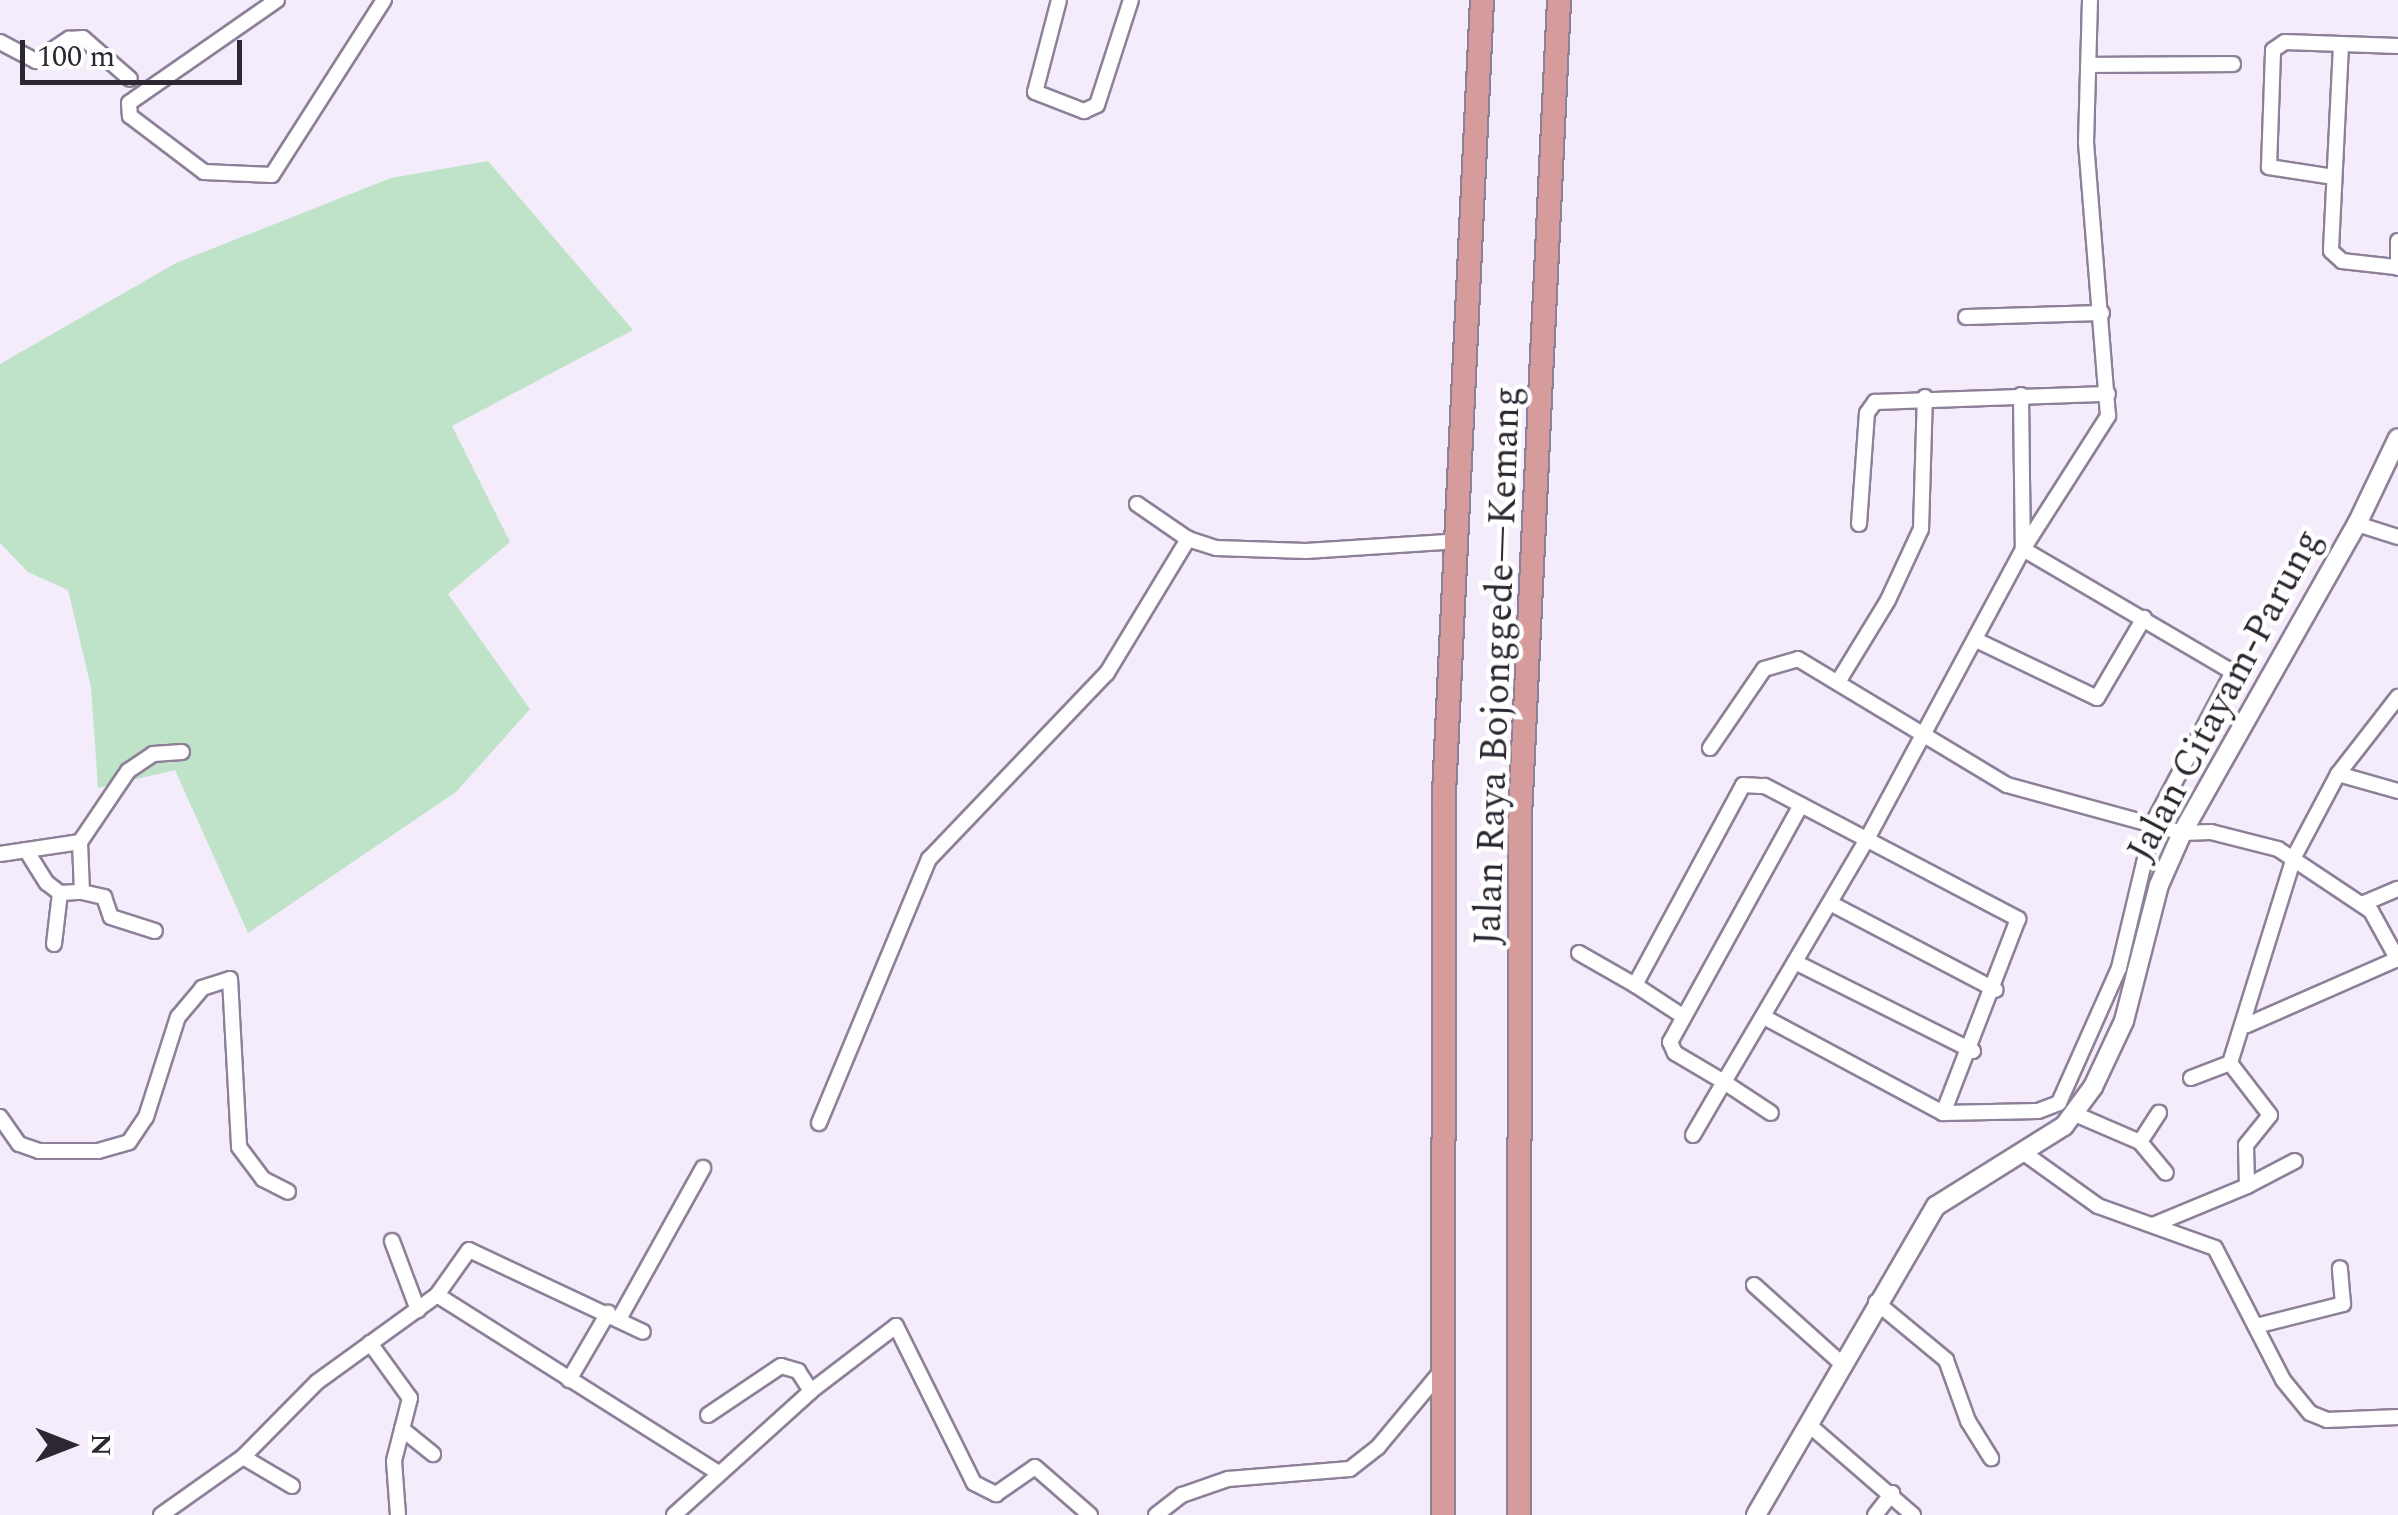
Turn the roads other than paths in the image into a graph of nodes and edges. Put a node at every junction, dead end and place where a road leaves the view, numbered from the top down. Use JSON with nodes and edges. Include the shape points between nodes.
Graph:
{"nodes":[{"id":1,"x":277,"y":0,"type":"edge"},
{"id":2,"x":384,"y":0,"type":"edge"},
{"id":3,"x":1059,"y":0,"type":"edge"},
{"id":4,"x":1130,"y":0,"type":"edge"},
{"id":5,"x":1482,"y":0,"type":"edge"},
{"id":6,"x":1559,"y":0,"type":"edge"},
{"id":7,"x":2090,"y":0,"type":"edge"},
{"id":8,"x":0,"y":42,"type":"edge"},
{"id":9,"x":2341,"y":45,"type":"junction"},
{"id":10,"x":2398,"y":46,"type":"edge"},
{"id":11,"x":2088,"y":64,"type":"junction"},
{"id":12,"x":2233,"y":64,"type":"dead end"},
{"id":13,"x":130,"y":78,"type":"dead end"},
{"id":14,"x":2334,"y":176,"type":"junction"},
{"id":15,"x":2398,"y":241,"type":"edge"},
{"id":16,"x":2397,"y":268,"type":"edge"},
{"id":17,"x":2102,"y":313,"type":"junction"},
{"id":18,"x":1966,"y":317,"type":"dead end"},
{"id":19,"x":2021,"y":394,"type":"junction"},
{"id":20,"x":2108,"y":394,"type":"junction"},
{"id":21,"x":1925,"y":396,"type":"junction"},
{"id":22,"x":2397,"y":440,"type":"edge"},
{"id":23,"x":1137,"y":504,"type":"dead end"},
{"id":24,"x":1858,"y":524,"type":"dead end"},
{"id":25,"x":2357,"y":524,"type":"junction"},
{"id":26,"x":2398,"y":536,"type":"edge"},
{"id":27,"x":1188,"y":539,"type":"junction"},
{"id":28,"x":1459,"y":541,"type":"junction"},
{"id":29,"x":2023,"y":548,"type":"junction"},
{"id":30,"x":2144,"y":618,"type":"junction"},
{"id":31,"x":1976,"y":640,"type":"junction"},
{"id":32,"x":1838,"y":682,"type":"junction"},
{"id":33,"x":2398,"y":697,"type":"edge"},
{"id":34,"x":1924,"y":736,"type":"junction"},
{"id":35,"x":1710,"y":748,"type":"dead end"},
{"id":36,"x":182,"y":752,"type":"dead end"},
{"id":37,"x":2338,"y":774,"type":"junction"},
{"id":38,"x":2398,"y":791,"type":"edge"},
{"id":39,"x":1800,"y":804,"type":"junction"},
{"id":40,"x":2154,"y":821,"type":"junction"},
{"id":41,"x":2182,"y":833,"type":"junction"},
{"id":42,"x":1867,"y":839,"type":"junction"},
{"id":43,"x":80,"y":842,"type":"junction"},
{"id":44,"x":26,"y":850,"type":"junction"},
{"id":45,"x":0,"y":854,"type":"edge"},
{"id":46,"x":2294,"y":857,"type":"junction"},
{"id":47,"x":2398,"y":889,"type":"edge"},
{"id":48,"x":60,"y":892,"type":"junction"},
{"id":49,"x":82,"y":892,"type":"junction"},
{"id":50,"x":1830,"y":903,"type":"junction"},
{"id":51,"x":2362,"y":904,"type":"junction"},
{"id":52,"x":155,"y":931,"type":"dead end"},
{"id":53,"x":54,"y":944,"type":"dead end"},
{"id":54,"x":1579,"y":952,"type":"dead end"},
{"id":55,"x":2397,"y":956,"type":"edge"},
{"id":56,"x":1795,"y":962,"type":"junction"},
{"id":57,"x":1635,"y":985,"type":"junction"},
{"id":58,"x":1996,"y":990,"type":"junction"},
{"id":59,"x":1681,"y":1015,"type":"junction"},
{"id":60,"x":1764,"y":1018,"type":"junction"},
{"id":61,"x":2246,"y":1025,"type":"junction"},
{"id":62,"x":1973,"y":1051,"type":"junction"},
{"id":63,"x":2230,"y":1063,"type":"junction"},
{"id":64,"x":2191,"y":1078,"type":"dead end"},
{"id":65,"x":1724,"y":1082,"type":"junction"},
{"id":66,"x":1772,"y":1113,"type":"dead end"},
{"id":67,"x":2159,"y":1113,"type":"dead end"},
{"id":68,"x":1943,"y":1114,"type":"junction"},
{"id":69,"x":2075,"y":1114,"type":"junction"},
{"id":70,"x":0,"y":1117,"type":"edge"},
{"id":71,"x":820,"y":1123,"type":"dead end"},
{"id":72,"x":1693,"y":1134,"type":"dead end"},
{"id":73,"x":2140,"y":1142,"type":"junction"},
{"id":74,"x":2024,"y":1153,"type":"junction"},
{"id":75,"x":2295,"y":1160,"type":"dead end"},
{"id":76,"x":703,"y":1168,"type":"dead end"},
{"id":77,"x":2166,"y":1172,"type":"dead end"},
{"id":78,"x":2246,"y":1186,"type":"junction"},
{"id":79,"x":288,"y":1192,"type":"dead end"},
{"id":80,"x":2154,"y":1226,"type":"junction"},
{"id":81,"x":392,"y":1241,"type":"dead end"},
{"id":82,"x":2340,"y":1268,"type":"dead end"},
{"id":83,"x":1754,"y":1286,"type":"dead end"},
{"id":84,"x":438,"y":1295,"type":"junction"},
{"id":85,"x":1876,"y":1302,"type":"junction"},
{"id":86,"x":418,"y":1310,"type":"junction"},
{"id":87,"x":614,"y":1316,"type":"junction"},
{"id":88,"x":2256,"y":1326,"type":"junction"},
{"id":89,"x":643,"y":1332,"type":"dead end"},
{"id":90,"x":370,"y":1343,"type":"junction"},
{"id":91,"x":1841,"y":1363,"type":"junction"},
{"id":92,"x":1445,"y":1367,"type":"junction"},
{"id":93,"x":570,"y":1380,"type":"junction"},
{"id":94,"x":811,"y":1390,"type":"junction"},
{"id":95,"x":708,"y":1415,"type":"dead end"},
{"id":96,"x":2398,"y":1417,"type":"edge"},
{"id":97,"x":1808,"y":1424,"type":"junction"},
{"id":98,"x":402,"y":1428,"type":"junction"},
{"id":99,"x":433,"y":1454,"type":"dead end"},
{"id":100,"x":243,"y":1457,"type":"junction"},
{"id":101,"x":1991,"y":1458,"type":"dead end"},
{"id":102,"x":717,"y":1472,"type":"junction"},
{"id":103,"x":292,"y":1486,"type":"dead end"},
{"id":104,"x":1892,"y":1493,"type":"junction"},
{"id":105,"x":164,"y":1514,"type":"edge"},
{"id":106,"x":398,"y":1515,"type":"edge"},
{"id":107,"x":674,"y":1515,"type":"edge"},
{"id":108,"x":1090,"y":1515,"type":"edge"},
{"id":109,"x":1156,"y":1515,"type":"edge"},
{"id":110,"x":1443,"y":1515,"type":"edge"},
{"id":111,"x":1518,"y":1515,"type":"edge"},
{"id":112,"x":1756,"y":1515,"type":"edge"},
{"id":113,"x":1875,"y":1515,"type":"edge"},
{"id":114,"x":1914,"y":1515,"type":"edge"}],
"edges":[{"from":1,"to":2,"type":"street","via":[[129,102],[130,116],[204,172],[272,175]]},
{"from":3,"to":4,"type":"street","via":[[1035,92],[1084,111],[1097,105]]},
{"from":5,"to":28,"type":"highway","name":"Jalan Raya Bojonggede—Kemang"},
{"from":6,"to":111,"type":"highway","name":"Jalan Raya Bojonggede—Kemang","via":[[1520,816]]},
{"from":7,"to":11,"type":"street"},
{"from":8,"to":13,"type":"street","via":[[36,62],[69,39],[83,38]]},
{"from":9,"to":10,"type":"street"},
{"from":9,"to":14,"type":"street"},
{"from":9,"to":14,"type":"street","via":[[2285,42],[2272,56],[2269,167]]},
{"from":11,"to":12,"type":"street"},
{"from":11,"to":17,"type":"street","via":[[2086,143]]},
{"from":14,"to":16,"type":"street","via":[[2333,256]]},
{"from":15,"to":16,"type":"street"},
{"from":17,"to":18,"type":"street"},
{"from":17,"to":20,"type":"street"},
{"from":19,"to":20,"type":"street"},
{"from":19,"to":21,"type":"street"},
{"from":19,"to":29,"type":"street"},
{"from":20,"to":29,"type":"street","via":[[2104,431]]},
{"from":21,"to":24,"type":"street","via":[[1870,406]]},
{"from":21,"to":32,"type":"street","via":[[1921,529]]},
{"from":22,"to":25,"type":"main road","name":"Jalan Citayam-Parung"},
{"from":23,"to":27,"type":"street"},
{"from":25,"to":26,"type":"street"},
{"from":25,"to":41,"type":"main road","name":"Jalan Citayam-Parung"},
{"from":27,"to":28,"type":"street","via":[[1272,552]]},
{"from":27,"to":71,"type":"street","via":[[1107,673],[929,859]]},
{"from":28,"to":92,"type":"highway","name":"Jalan Raya Bojonggede—Kemang","via":[[1444,794]]},
{"from":29,"to":30,"type":"street"},
{"from":29,"to":31,"type":"street"},
{"from":30,"to":31,"type":"street","via":[[2097,698]]},
{"from":30,"to":40,"type":"street","via":[[2234,674]]},
{"from":31,"to":34,"type":"street"},
{"from":32,"to":34,"type":"street"},
{"from":32,"to":35,"type":"street","via":[[1798,659],[1774,662]]},
{"from":33,"to":37,"type":"street"},
{"from":34,"to":40,"type":"street","via":[[2026,792]]},
{"from":34,"to":42,"type":"street"},
{"from":36,"to":43,"type":"street","via":[[153,754],[128,771]]},
{"from":37,"to":38,"type":"street"},
{"from":37,"to":46,"type":"street"},
{"from":39,"to":42,"type":"street"},
{"from":39,"to":57,"type":"street","via":[[1760,784],[1734,792]]},
{"from":39,"to":59,"type":"street"},
{"from":40,"to":41,"type":"street"},
{"from":40,"to":68,"type":"street","via":[[2119,968],[2059,1103],[2038,1111]]},
{"from":41,"to":46,"type":"street","via":[[2227,836]]},
{"from":41,"to":69,"type":"main road","name":"Jalan Citayam-Parung","via":[[2159,885],[2124,1021]]},
{"from":42,"to":50,"type":"street"},
{"from":42,"to":58,"type":"street","via":[[2016,916]]},
{"from":43,"to":44,"type":"street"},
{"from":43,"to":49,"type":"street"},
{"from":44,"to":45,"type":"street"},
{"from":44,"to":48,"type":"street"},
{"from":46,"to":51,"type":"street"},
{"from":46,"to":61,"type":"street"},
{"from":47,"to":51,"type":"street"},
{"from":48,"to":49,"type":"street"},
{"from":48,"to":53,"type":"street"},
{"from":49,"to":52,"type":"street","via":[[104,897],[111,917]]},
{"from":50,"to":56,"type":"street"},
{"from":50,"to":58,"type":"street"},
{"from":51,"to":55,"type":"street"},
{"from":54,"to":57,"type":"street"},
{"from":55,"to":61,"type":"street"},
{"from":56,"to":60,"type":"street"},
{"from":56,"to":62,"type":"street"},
{"from":57,"to":59,"type":"street"},
{"from":58,"to":62,"type":"street"},
{"from":59,"to":65,"type":"street","via":[[1671,1050]]},
{"from":60,"to":65,"type":"street"},
{"from":60,"to":68,"type":"street"},
{"from":61,"to":63,"type":"street"},
{"from":62,"to":68,"type":"street"},
{"from":63,"to":64,"type":"street"},
{"from":63,"to":78,"type":"street","via":[[2270,1116],[2246,1145]]},
{"from":65,"to":66,"type":"street"},
{"from":65,"to":72,"type":"street"},
{"from":67,"to":73,"type":"street"},
{"from":69,"to":73,"type":"street"},
{"from":69,"to":74,"type":"main road","name":"Jalan Citayam-Parung"},
{"from":70,"to":79,"type":"street","via":[[19,1144],[40,1151],[98,1152],[129,1142],[146,1117],[178,1018],[202,988],[230,978],[238,1147],[263,1179]]},
{"from":73,"to":77,"type":"street"},
{"from":74,"to":80,"type":"street","via":[[2098,1206]]},
{"from":74,"to":85,"type":"main road","name":"Jalan Citayam-Parung","via":[[1943,1199]]},
{"from":75,"to":78,"type":"street"},
{"from":76,"to":87,"type":"street"},
{"from":78,"to":80,"type":"street"},
{"from":80,"to":88,"type":"street","via":[[2215,1248]]},
{"from":81,"to":86,"type":"street"},
{"from":82,"to":88,"type":"street","via":[[2343,1304]]},
{"from":83,"to":91,"type":"street"},
{"from":84,"to":86,"type":"street"},
{"from":84,"to":87,"type":"street","via":[[472,1250]]},
{"from":84,"to":93,"type":"street"},
{"from":85,"to":91,"type":"main road","name":"Jalan Citayam-Parung"},
{"from":85,"to":101,"type":"street","via":[[1946,1360],[1968,1422]]},
{"from":86,"to":90,"type":"street"},
{"from":87,"to":89,"type":"street"},
{"from":87,"to":93,"type":"street"},
{"from":88,"to":96,"type":"street","via":[[2284,1380],[2316,1416]]},
{"from":90,"to":98,"type":"street","via":[[405,1387],[410,1408]]},
{"from":90,"to":100,"type":"street","via":[[285,1410]]},
{"from":91,"to":97,"type":"main road","name":"Jalan Citayam-Parung"},
{"from":92,"to":109,"type":"street","via":[[1372,1454],[1350,1469],[1228,1479],[1182,1495]]},
{"from":92,"to":110,"type":"highway","name":"Jalan Raya Bojonggede—Kemang"},
{"from":93,"to":102,"type":"street"},
{"from":94,"to":95,"type":"street","via":[[798,1371],[780,1366]]},
{"from":94,"to":102,"type":"street"},
{"from":94,"to":108,"type":"street","via":[[896,1326],[974,1483],[996,1494],[1035,1467]]},
{"from":97,"to":104,"type":"street"},
{"from":97,"to":112,"type":"main road","name":"Jalan Citayam-Parung"},
{"from":98,"to":99,"type":"street"},
{"from":98,"to":106,"type":"street","via":[[394,1461]]},
{"from":100,"to":103,"type":"street"},
{"from":100,"to":105,"type":"street"},
{"from":102,"to":107,"type":"street"},
{"from":104,"to":113,"type":"street"},
{"from":104,"to":114,"type":"street"}]}
